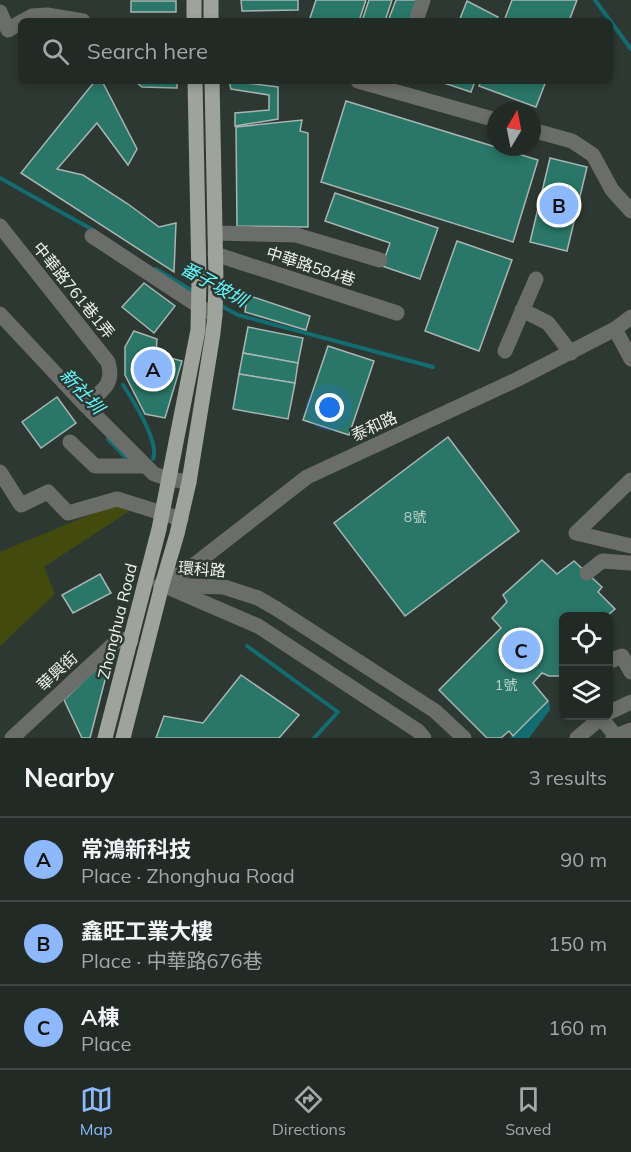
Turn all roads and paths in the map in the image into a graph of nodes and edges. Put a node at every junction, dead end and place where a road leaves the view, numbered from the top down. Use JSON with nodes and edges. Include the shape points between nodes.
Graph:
{"nodes":[{"id":1,"x":194,"y":0,"type":"edge"},
{"id":2,"x":211,"y":0,"type":"edge"},
{"id":3,"x":423,"y":0,"type":"edge"},
{"id":4,"x":0,"y":12,"type":"edge"},
{"id":5,"x":47,"y":12,"type":"edge"},
{"id":6,"x":29,"y":18,"type":"edge"},
{"id":7,"x":71,"y":18,"type":"edge"},
{"id":8,"x":194,"y":18,"type":"edge"},
{"id":9,"x":211,"y":18,"type":"edge"},
{"id":10,"x":417,"y":18,"type":"edge"},
{"id":11,"x":13,"y":28,"type":"edge"},
{"id":12,"x":195,"y":84,"type":"edge"},
{"id":13,"x":212,"y":84,"type":"edge"},
{"id":14,"x":393,"y":86,"type":"edge"},
{"id":15,"x":487,"y":117,"type":"edge"},
{"id":16,"x":541,"y":132,"type":"edge"},
{"id":17,"x":631,"y":212,"type":"edge"},
{"id":18,"x":0,"y":226,"type":"edge"},
{"id":19,"x":215,"y":233,"type":"junction"},
{"id":20,"x":92,"y":236,"type":"dead end"},
{"id":21,"x":215,"y":254,"type":"junction"},
{"id":22,"x":380,"y":260,"type":"dead end"},
{"id":23,"x":536,"y":279,"type":"dead end"},
{"id":24,"x":200,"y":307,"type":"junction"},
{"id":25,"x":522,"y":310,"type":"junction"},
{"id":26,"x":397,"y":313,"type":"dead end"},
{"id":27,"x":0,"y":314,"type":"edge"},
{"id":28,"x":216,"y":315,"type":"junction"},
{"id":29,"x":626,"y":324,"type":"edge"},
{"id":30,"x":505,"y":351,"type":"dead end"},
{"id":31,"x":570,"y":353,"type":"junction"},
{"id":32,"x":631,"y":359,"type":"edge"},
{"id":33,"x":85,"y":405,"type":"junction"},
{"id":34,"x":70,"y":442,"type":"dead end"},
{"id":35,"x":145,"y":466,"type":"junction"},
{"id":36,"x":0,"y":472,"type":"edge"},
{"id":37,"x":169,"y":479,"type":"junction"},
{"id":38,"x":631,"y":480,"type":"edge"},
{"id":39,"x":189,"y":483,"type":"junction"},
{"id":40,"x":162,"y":513,"type":"junction"},
{"id":41,"x":181,"y":519,"type":"junction"},
{"id":42,"x":631,"y":546,"type":"edge"},
{"id":43,"x":631,"y":563,"type":"edge"},
{"id":44,"x":587,"y":573,"type":"dead end"},
{"id":45,"x":145,"y":582,"type":"junction"},
{"id":46,"x":162,"y":585,"type":"junction"},
{"id":47,"x":308,"y":629,"type":"junction"},
{"id":48,"x":131,"y":641,"type":"junction"},
{"id":49,"x":295,"y":650,"type":"junction"},
{"id":50,"x":620,"y":654,"type":"edge"},
{"id":51,"x":631,"y":672,"type":"edge"},
{"id":52,"x":631,"y":702,"type":"edge"},
{"id":53,"x":613,"y":710,"type":"edge"},
{"id":54,"x":597,"y":720,"type":"edge"},
{"id":55,"x":606,"y":720,"type":"edge"},
{"id":56,"x":631,"y":730,"type":"edge"},
{"id":57,"x":614,"y":737,"type":"edge"},
{"id":58,"x":12,"y":738,"type":"edge"},
{"id":59,"x":105,"y":738,"type":"edge"},
{"id":60,"x":123,"y":738,"type":"edge"},
{"id":61,"x":424,"y":738,"type":"edge"},
{"id":62,"x":464,"y":738,"type":"edge"},
{"id":63,"x":577,"y":738,"type":"edge"}],
"edges":[{"from":1,"to":8,"type":"main road"},
{"from":2,"to":9,"type":"main road"},
{"from":3,"to":10,"type":"street"},
{"from":4,"to":11,"type":"street"},
{"from":5,"to":6,"type":"street"},
{"from":5,"to":7,"type":"street"},
{"from":12,"to":24,"type":"main road"},
{"from":13,"to":19,"type":"main road"},
{"from":14,"to":15,"type":"street"},
{"from":16,"to":17,"type":"street","via":[[572,141],[593,155],[612,189]]},
{"from":18,"to":33,"type":"street","name":"中華路761巷1弄","via":[[108,362],[108,386]]},
{"from":19,"to":21,"type":"main road"},
{"from":19,"to":22,"type":"street","via":[[296,235]]},
{"from":20,"to":24,"type":"street"},
{"from":21,"to":26,"type":"street","name":"中華路584巷"},
{"from":21,"to":28,"type":"main road"},
{"from":23,"to":25,"type":"street"},
{"from":24,"to":28,"type":"street"},
{"from":24,"to":37,"type":"main road"},
{"from":25,"to":30,"type":"street"},
{"from":25,"to":31,"type":"street","via":[[548,323]]},
{"from":27,"to":33,"type":"street"},
{"from":28,"to":39,"type":"main road"},
{"from":29,"to":31,"type":"street","name":"泰和路"},
{"from":29,"to":32,"type":"street"},
{"from":31,"to":46,"type":"street","name":"泰和路","via":[[308,477]]},
{"from":33,"to":35,"type":"street"},
{"from":34,"to":35,"type":"street","via":[[95,466]]},
{"from":35,"to":37,"type":"street"},
{"from":36,"to":40,"type":"street","via":[[21,505],[48,492],[68,513],[117,499]]},
{"from":37,"to":39,"type":"street"},
{"from":37,"to":40,"type":"main road","name":"Zhonghua Road"},
{"from":38,"to":42,"type":"street","via":[[576,533]]},
{"from":39,"to":41,"type":"main road"},
{"from":40,"to":41,"type":"street"},
{"from":40,"to":45,"type":"main road","name":"Zhonghua Road"},
{"from":41,"to":46,"type":"main road"},
{"from":43,"to":44,"type":"street","via":[[602,561]]},
{"from":45,"to":46,"type":"street"},
{"from":45,"to":48,"type":"main road","name":"Zhonghua Road"},
{"from":46,"to":47,"type":"street","name":"環科路","via":[[224,587],[258,598]]},
{"from":46,"to":49,"type":"street","name":"環科路","via":[[258,626]]},
{"from":46,"to":60,"type":"main road"},
{"from":47,"to":49,"type":"street"},
{"from":47,"to":62,"type":"street","name":"環科路","via":[[435,711]]},
{"from":48,"to":58,"type":"street","name":"華興街","via":[[119,639]]},
{"from":48,"to":59,"type":"main road","name":"Zhonghua Road"},
{"from":49,"to":61,"type":"street","name":"環科路"},
{"from":50,"to":51,"type":"street"},
{"from":52,"to":53,"type":"street"},
{"from":54,"to":63,"type":"street"},
{"from":55,"to":57,"type":"street"},
{"from":56,"to":57,"type":"street"}]}
